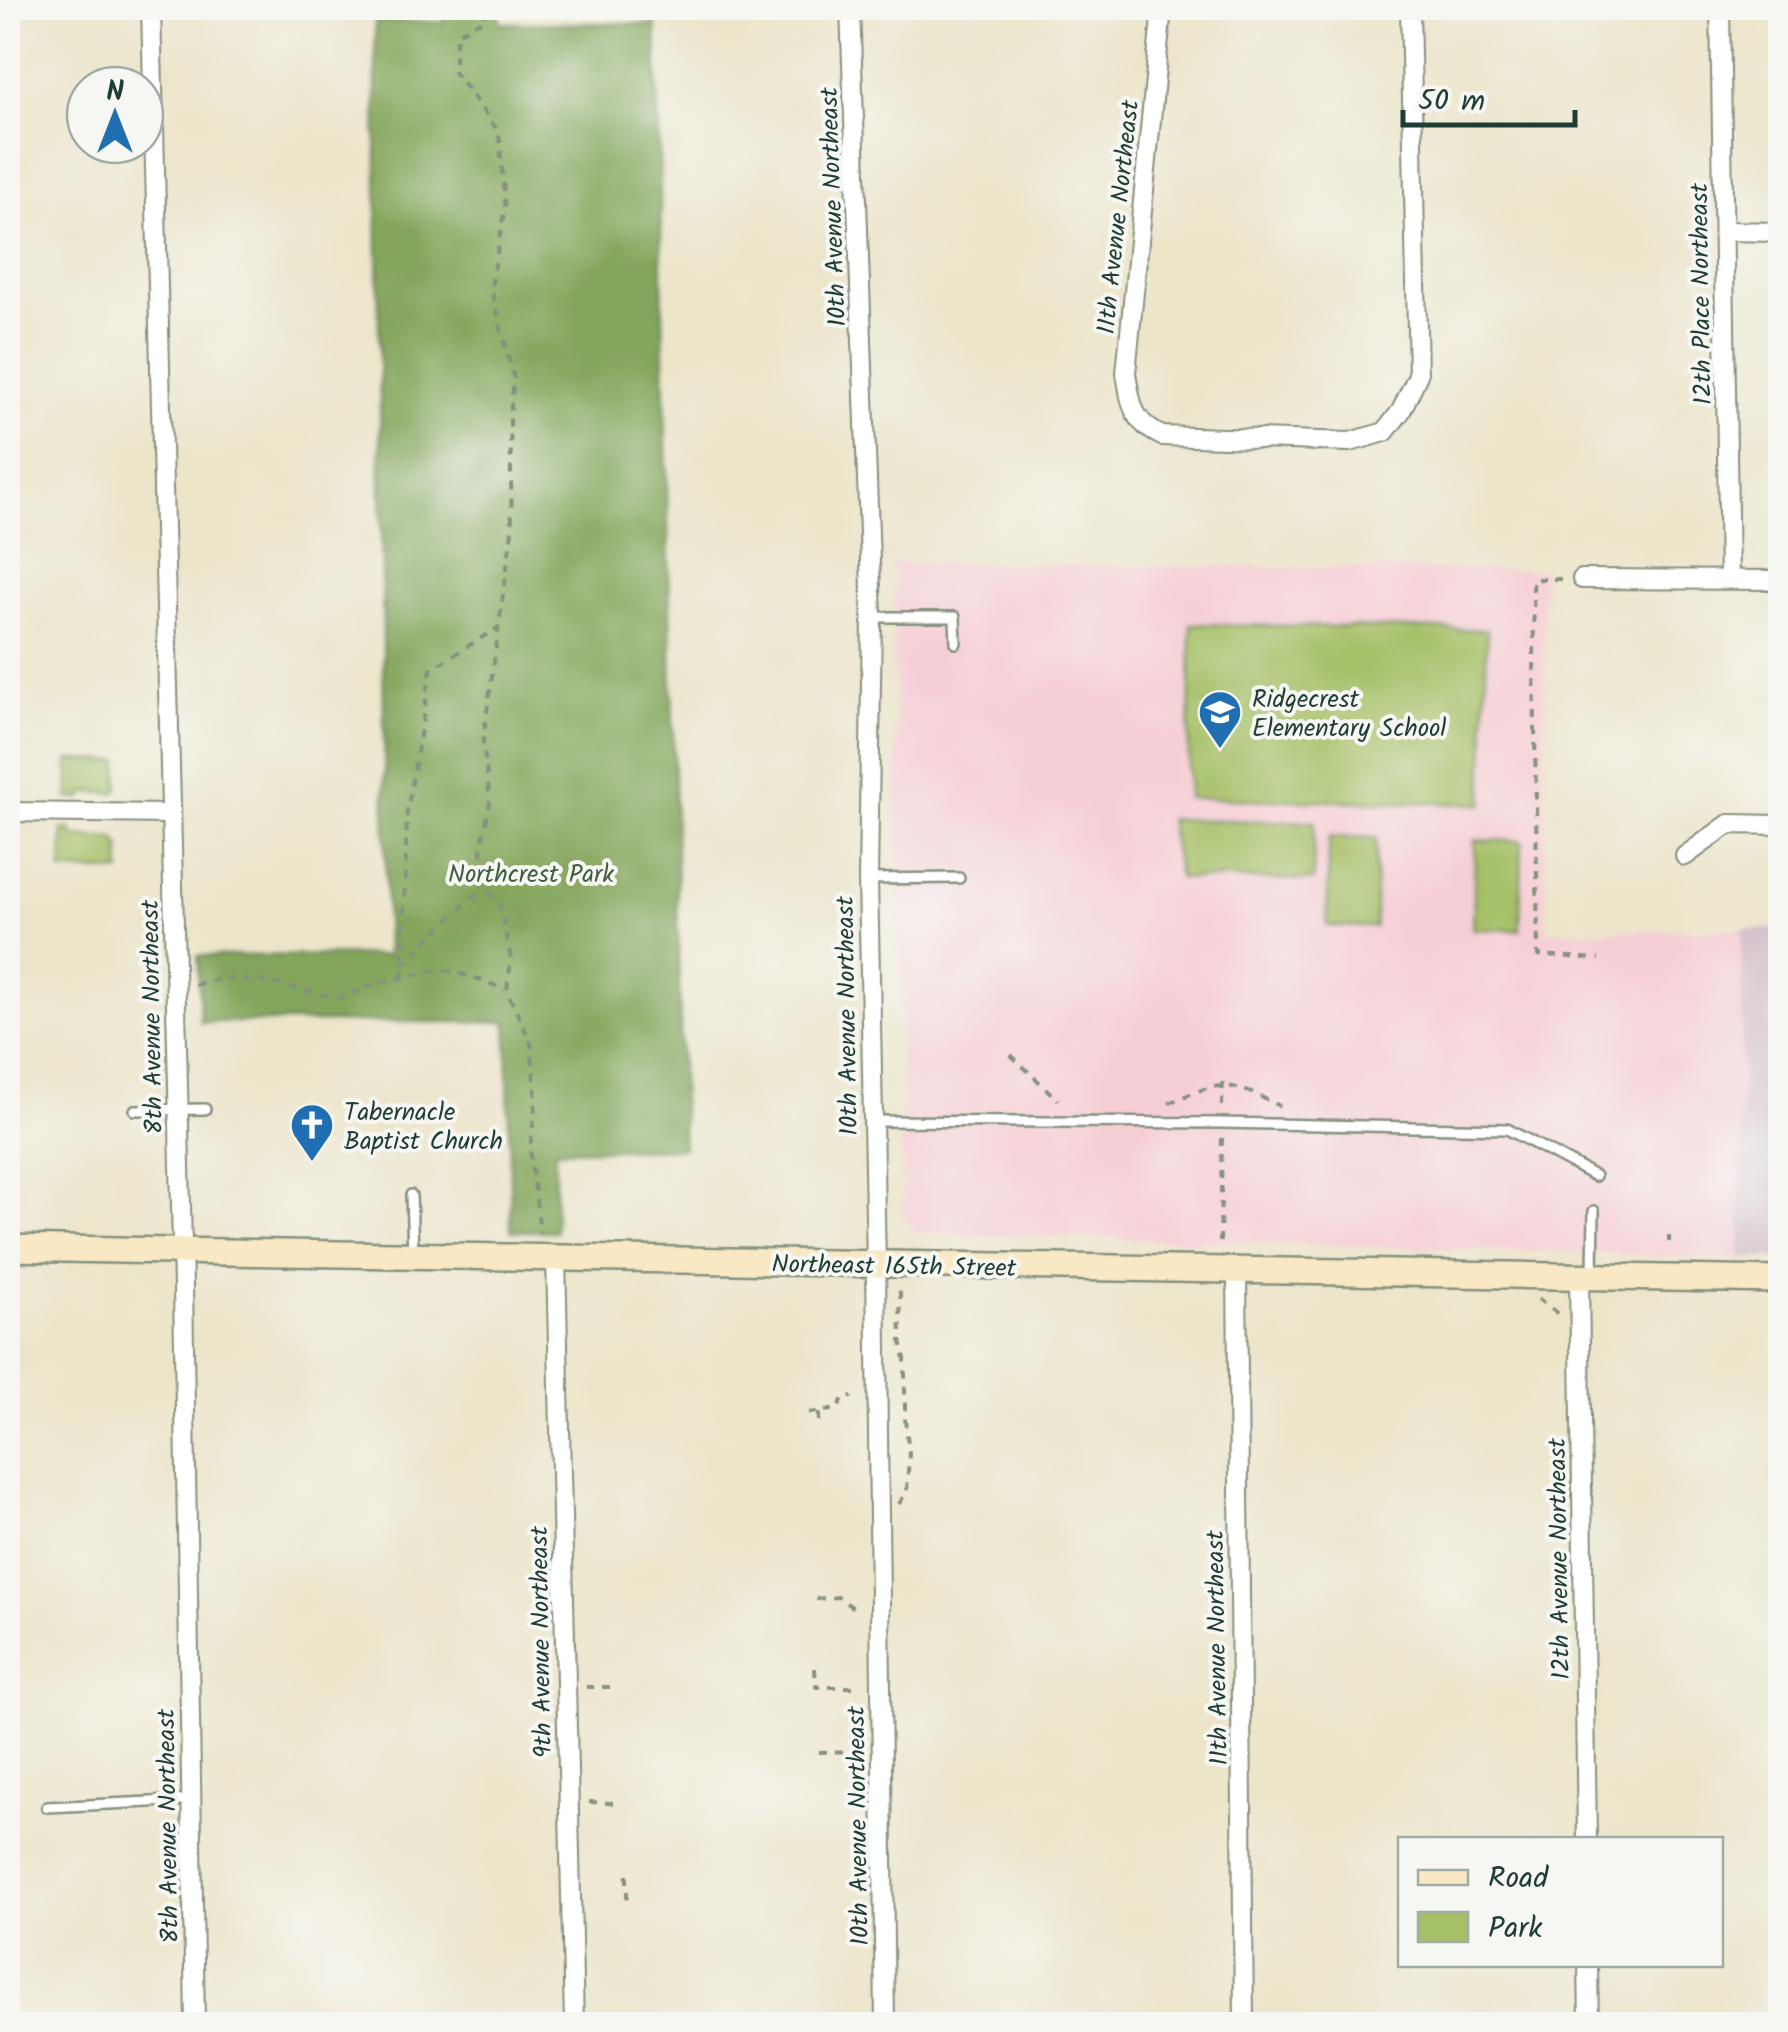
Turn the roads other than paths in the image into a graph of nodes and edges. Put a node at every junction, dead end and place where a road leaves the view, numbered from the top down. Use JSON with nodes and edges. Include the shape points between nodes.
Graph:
{"nodes":[{"id":1,"x":151,"y":8,"type":"edge"},
{"id":2,"x":850,"y":8,"type":"edge"},
{"id":3,"x":1162,"y":8,"type":"edge"},
{"id":4,"x":1410,"y":8,"type":"edge"},
{"id":5,"x":1720,"y":8,"type":"edge"},
{"id":6,"x":1724,"y":232,"type":"junction"},
{"id":7,"x":1780,"y":232,"type":"edge"},
{"id":8,"x":1582,"y":579,"type":"road end"},
{"id":9,"x":1729,"y":579,"type":"junction"},
{"id":10,"x":1780,"y":580,"type":"edge"},
{"id":11,"x":872,"y":617,"type":"junction"},
{"id":12,"x":956,"y":643,"type":"dead end"},
{"id":13,"x":8,"y":812,"type":"edge"},
{"id":14,"x":172,"y":814,"type":"junction"},
{"id":15,"x":1780,"y":826,"type":"edge"},
{"id":16,"x":1685,"y":856,"type":"dead end"},
{"id":17,"x":959,"y":878,"type":"dead end"},
{"id":18,"x":868,"y":879,"type":"junction"},
{"id":19,"x":136,"y":1110,"type":"dead end"},
{"id":20,"x":179,"y":1110,"type":"junction"},
{"id":21,"x":205,"y":1110,"type":"dead end"},
{"id":22,"x":874,"y":1121,"type":"junction"},
{"id":23,"x":1595,"y":1176,"type":"dead end"},
{"id":24,"x":411,"y":1195,"type":"dead end"},
{"id":25,"x":1594,"y":1211,"type":"dead end"},
{"id":26,"x":8,"y":1248,"type":"edge"},
{"id":27,"x":549,"y":1250,"type":"junction"},
{"id":28,"x":182,"y":1252,"type":"junction"},
{"id":29,"x":413,"y":1256,"type":"junction"},
{"id":30,"x":876,"y":1264,"type":"junction"},
{"id":31,"x":1237,"y":1272,"type":"junction"},
{"id":32,"x":1586,"y":1278,"type":"junction"},
{"id":33,"x":1780,"y":1280,"type":"edge"},
{"id":34,"x":192,"y":1800,"type":"junction"},
{"id":35,"x":47,"y":1807,"type":"dead end"},
{"id":36,"x":1587,"y":1837,"type":"edge"},
{"id":37,"x":1588,"y":1967,"type":"edge"},
{"id":38,"x":195,"y":2024,"type":"edge"},
{"id":39,"x":574,"y":2024,"type":"edge"},
{"id":40,"x":885,"y":2024,"type":"edge"},
{"id":41,"x":1244,"y":2024,"type":"edge"},
{"id":42,"x":1589,"y":2024,"type":"edge"}],
"edges":[{"from":1,"to":14,"type":"street","name":"8th Avenue Northeast"},
{"from":2,"to":11,"type":"street","name":"10th Avenue Northeast"},
{"from":3,"to":4,"type":"street","name":"11th Avenue Northeast","via":[[1126,374],[1131,406],[1145,428],[1162,436],[1350,442],[1384,432],[1418,375]]},
{"from":5,"to":6,"type":"street","name":"12th Place Northeast"},
{"from":6,"to":7,"type":"street"},
{"from":6,"to":9,"type":"street","name":"12th Place Northeast"},
{"from":8,"to":9,"type":"street"},
{"from":9,"to":10,"type":"street"},
{"from":11,"to":12,"type":"lane","via":[[955,617]]},
{"from":11,"to":18,"type":"street","name":"10th Avenue Northeast"},
{"from":13,"to":14,"type":"street"},
{"from":14,"to":20,"type":"street","name":"8th Avenue Northeast"},
{"from":15,"to":16,"type":"street","via":[[1729,824]]},
{"from":17,"to":18,"type":"lane"},
{"from":18,"to":22,"type":"street","name":"10th Avenue Northeast"},
{"from":19,"to":20,"type":"lane"},
{"from":20,"to":21,"type":"lane"},
{"from":20,"to":28,"type":"street","name":"8th Avenue Northeast"},
{"from":22,"to":23,"type":"lane","via":[[1507,1130]]},
{"from":22,"to":30,"type":"street","name":"10th Avenue Northeast"},
{"from":24,"to":29,"type":"lane"},
{"from":25,"to":32,"type":"lane"},
{"from":26,"to":28,"type":"street","name":"Northeast 165th Street"},
{"from":27,"to":29,"type":"street","name":"Northeast 165th Street"},
{"from":27,"to":30,"type":"street","name":"Northeast 165th Street"},
{"from":27,"to":39,"type":"street","name":"9th Avenue Northeast"},
{"from":28,"to":29,"type":"street","name":"Northeast 165th Street"},
{"from":28,"to":34,"type":"street","name":"8th Avenue Northeast"},
{"from":30,"to":31,"type":"street","name":"Northeast 165th Street"},
{"from":30,"to":40,"type":"street","name":"10th Avenue Northeast"},
{"from":31,"to":32,"type":"street","name":"Northeast 165th Street"},
{"from":31,"to":41,"type":"street","name":"11th Avenue Northeast"},
{"from":32,"to":33,"type":"street","name":"Northeast 165th Street"},
{"from":32,"to":36,"type":"street","name":"12th Avenue Northeast"},
{"from":34,"to":35,"type":"lane"},
{"from":34,"to":38,"type":"street","name":"8th Avenue Northeast"},
{"from":37,"to":42,"type":"street"}]}
